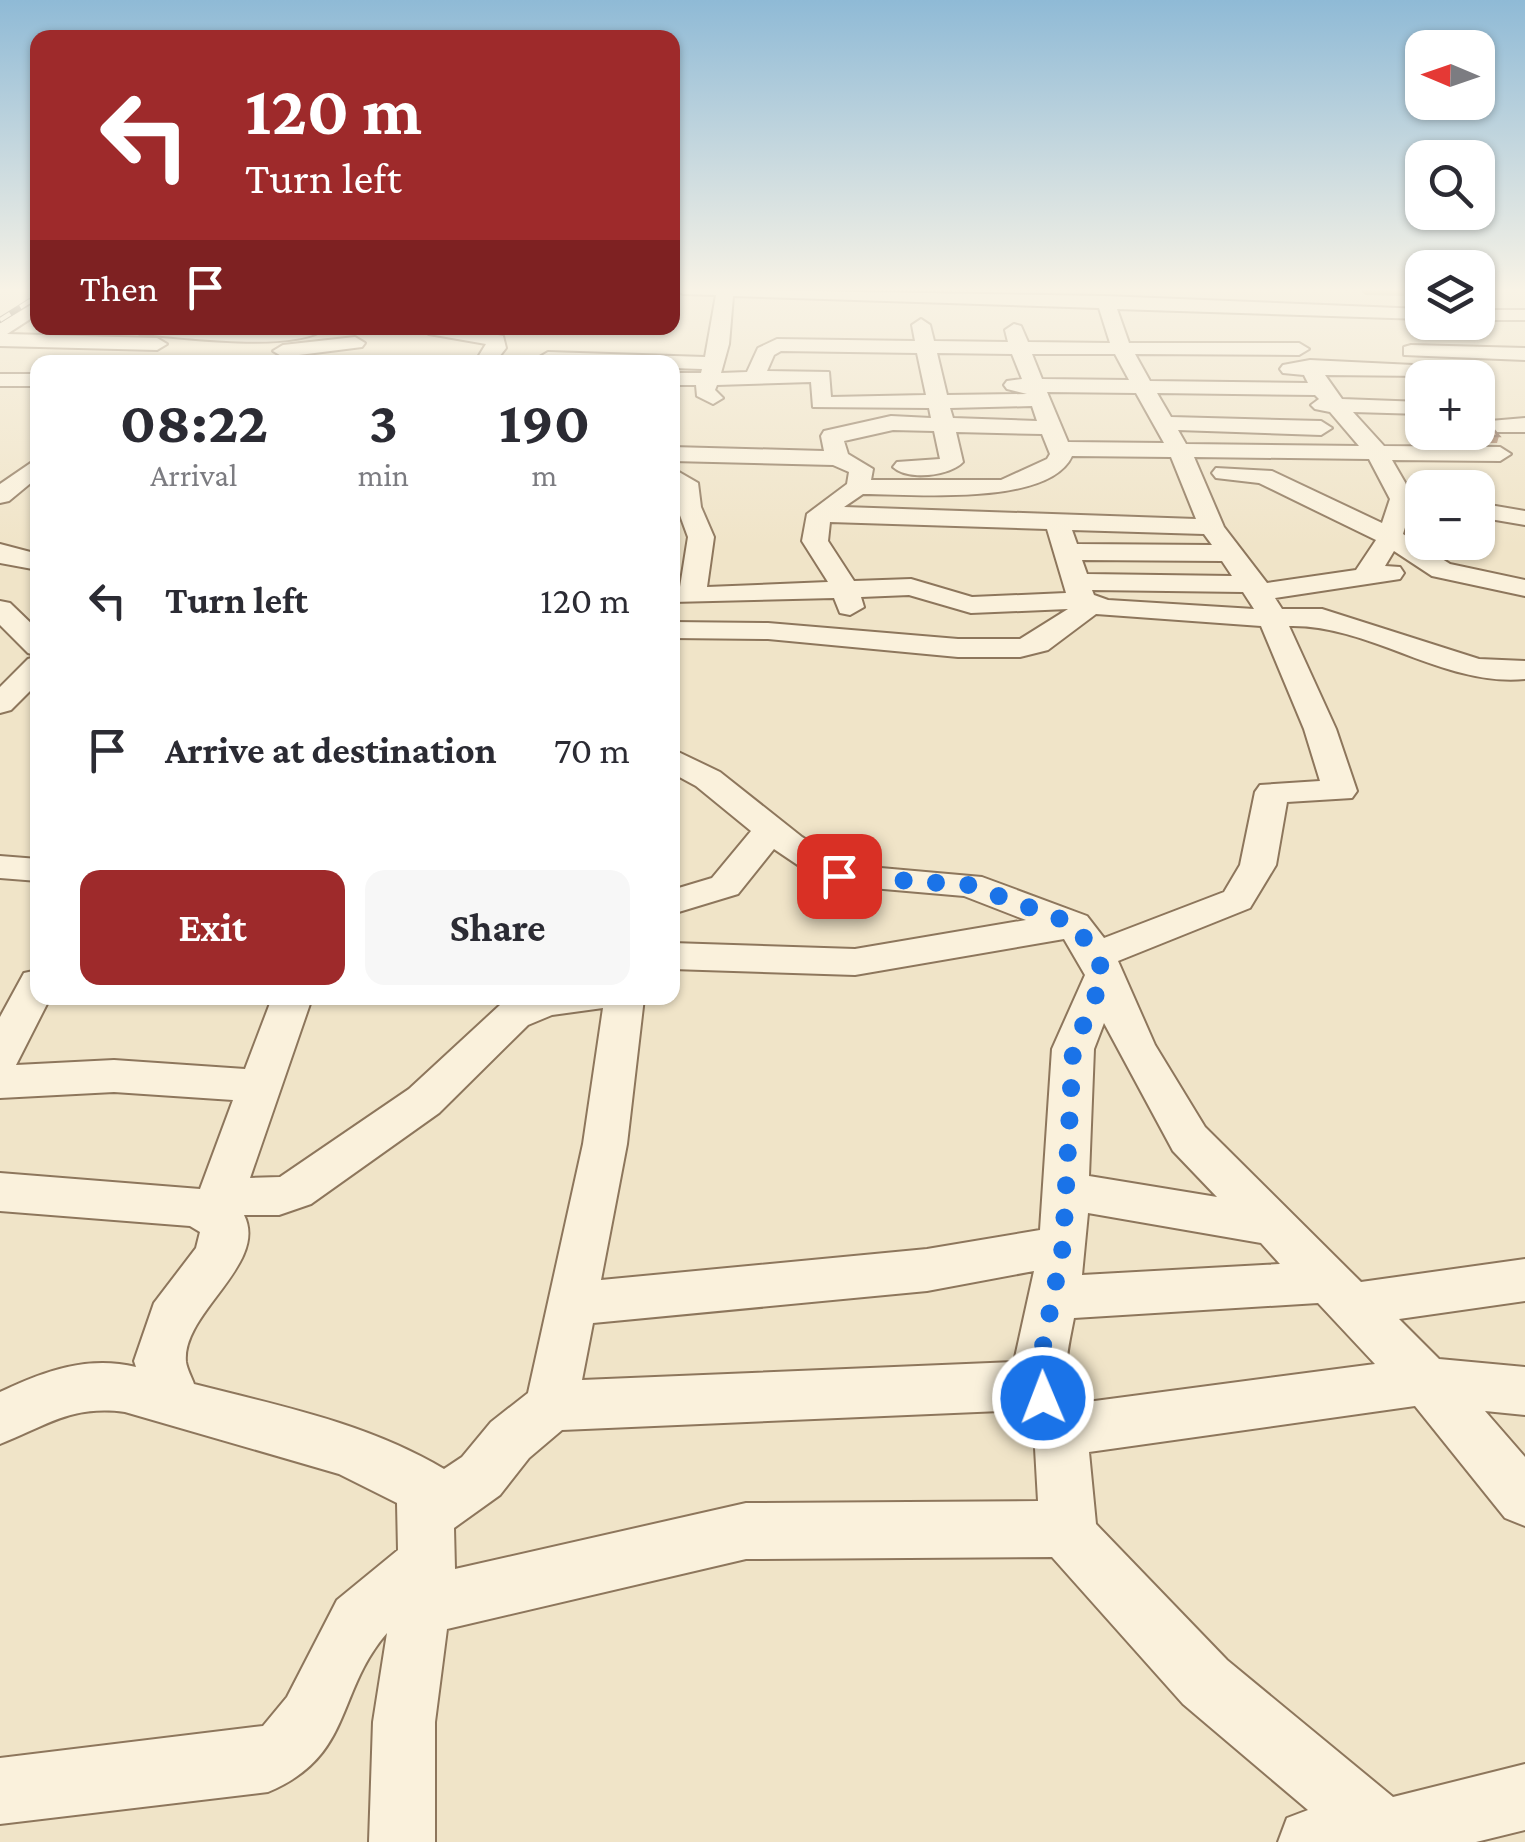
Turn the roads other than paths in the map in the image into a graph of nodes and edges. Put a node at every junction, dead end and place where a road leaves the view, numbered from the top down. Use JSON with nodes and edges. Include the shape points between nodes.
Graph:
{"nodes":[{"id":1,"x":710,"y":375,"type":"edge"},
{"id":2,"x":754,"y":375,"type":"edge"},
{"id":3,"x":757,"y":375,"type":"edge"},
{"id":4,"x":761,"y":375,"type":"edge"},
{"id":5,"x":814,"y":375,"type":"edge"},
{"id":6,"x":933,"y":375,"type":"junction"},
{"id":7,"x":1031,"y":375,"type":"edge"},
{"id":8,"x":1138,"y":375,"type":"edge"},
{"id":9,"x":1292,"y":375,"type":"edge"},
{"id":10,"x":1316,"y":375,"type":"edge"},
{"id":11,"x":1329,"y":375,"type":"edge"},
{"id":12,"x":756,"y":378,"type":"junction"},
{"id":13,"x":0,"y":380,"type":"edge"},
{"id":14,"x":30,"y":380,"type":"edge"},
{"id":15,"x":753,"y":400,"type":"dead end"},
{"id":16,"x":811,"y":402,"type":"junction"},
{"id":17,"x":1405,"y":402,"type":"edge"},
{"id":18,"x":1159,"y":414,"type":"junction"},
{"id":19,"x":1525,"y":426,"type":"edge"},
{"id":20,"x":1495,"y":427,"type":"edge"},
{"id":21,"x":1355,"y":430,"type":"junction"},
{"id":22,"x":1405,"y":430,"type":"edge"},
{"id":23,"x":1054,"y":439,"type":"junction"},
{"id":24,"x":835,"y":447,"type":"junction"},
{"id":25,"x":1177,"y":450,"type":"junction"},
{"id":26,"x":1378,"y":453,"type":"junction"},
{"id":27,"x":680,"y":454,"type":"edge"},
{"id":28,"x":30,"y":472,"type":"edge"},
{"id":29,"x":1264,"y":476,"type":"junction"},
{"id":30,"x":1318,"y":476,"type":"dead end"},
{"id":31,"x":860,"y":478,"type":"junction"},
{"id":32,"x":680,"y":481,"type":"edge"},
{"id":33,"x":1396,"y":489,"type":"edge"},
{"id":34,"x":1192,"y":493,"type":"junction"},
{"id":35,"x":0,"y":496,"type":"edge"},
{"id":36,"x":1525,"y":504,"type":"edge"},
{"id":37,"x":1495,"y":508,"type":"edge"},
{"id":38,"x":1495,"y":513,"type":"edge"},
{"id":39,"x":819,"y":514,"type":"junction"},
{"id":40,"x":1525,"y":518,"type":"edge"},
{"id":41,"x":1057,"y":521,"type":"junction"},
{"id":42,"x":1212,"y":527,"type":"junction"},
{"id":43,"x":1390,"y":537,"type":"junction"},
{"id":44,"x":0,"y":552,"type":"edge"},
{"id":45,"x":1066,"y":552,"type":"junction"},
{"id":46,"x":1231,"y":553,"type":"junction"},
{"id":47,"x":30,"y":561,"type":"edge"},
{"id":48,"x":1525,"y":568,"type":"edge"},
{"id":49,"x":1441,"y":570,"type":"junction"},
{"id":50,"x":1367,"y":574,"type":"junction"},
{"id":51,"x":1525,"y":588,"type":"edge"},
{"id":52,"x":846,"y":589,"type":"junction"},
{"id":53,"x":682,"y":595,"type":"edge"},
{"id":54,"x":1083,"y":596,"type":"junction"},
{"id":55,"x":1262,"y":598,"type":"junction"},
{"id":56,"x":0,"y":600,"type":"edge"},
{"id":57,"x":30,"y":602,"type":"edge"},
{"id":58,"x":0,"y":609,"type":"edge"},
{"id":59,"x":680,"y":630,"type":"edge"},
{"id":60,"x":855,"y":638,"type":"junction"},
{"id":61,"x":26,"y":665,"type":"edge"},
{"id":62,"x":1525,"y":670,"type":"edge"},
{"id":63,"x":0,"y":704,"type":"edge"},
{"id":64,"x":680,"y":764,"type":"edge"},
{"id":65,"x":771,"y":830,"type":"junction"},
{"id":66,"x":0,"y":867,"type":"edge"},
{"id":67,"x":30,"y":869,"type":"edge"},
{"id":68,"x":680,"y":900,"type":"edge"},
{"id":69,"x":1092,"y":952,"type":"junction"},
{"id":70,"x":680,"y":956,"type":"edge"},
{"id":71,"x":23,"y":989,"type":"edge"},
{"id":72,"x":289,"y":1005,"type":"edge"},
{"id":73,"x":537,"y":1005,"type":"edge"},
{"id":74,"x":623,"y":1005,"type":"edge"},
{"id":75,"x":0,"y":1056,"type":"edge"},
{"id":76,"x":0,"y":1082,"type":"edge"},
{"id":77,"x":260,"y":1086,"type":"junction"},
{"id":78,"x":1064,"y":1190,"type":"junction"},
{"id":79,"x":0,"y":1192,"type":"edge"},
{"id":80,"x":217,"y":1207,"type":"junction"},
{"id":81,"x":1274,"y":1226,"type":"junction"},
{"id":82,"x":1063,"y":1246,"type":"junction"},
{"id":83,"x":1525,"y":1280,"type":"edge"},
{"id":84,"x":1339,"y":1294,"type":"junction"},
{"id":85,"x":1054,"y":1298,"type":"junction"},
{"id":86,"x":572,"y":1304,"type":"junction"},
{"id":87,"x":1426,"y":1381,"type":"junction"},
{"id":88,"x":1525,"y":1391,"type":"edge"},
{"id":89,"x":175,"y":1404,"type":"junction"},
{"id":90,"x":551,"y":1406,"type":"junction"},
{"id":91,"x":1048,"y":1408,"type":"junction"},
{"id":92,"x":0,"y":1419,"type":"edge"},
{"id":93,"x":1525,"y":1499,"type":"edge"},
{"id":94,"x":1068,"y":1529,"type":"junction"},
{"id":95,"x":425,"y":1562,"type":"junction"},
{"id":96,"x":0,"y":1791,"type":"edge"},
{"id":97,"x":1525,"y":1797,"type":"edge"},
{"id":98,"x":1387,"y":1837,"type":"edge"},
{"id":99,"x":402,"y":1842,"type":"edge"},
{"id":100,"x":1311,"y":1842,"type":"edge"}],
"edges":[{"from":1,"to":15,"type":"street","via":[[707,396]]},
{"from":2,"to":12,"type":"street"},
{"from":3,"to":12,"type":"street"},
{"from":4,"to":12,"type":"street"},
{"from":5,"to":16,"type":"street"},
{"from":6,"to":16,"type":"street"},
{"from":6,"to":23,"type":"street"},
{"from":6,"to":24,"type":"street","via":[[891,423]]},
{"from":6,"to":31,"type":"street","via":[[950,464]]},
{"from":7,"to":23,"type":"street"},
{"from":8,"to":18,"type":"street"},
{"from":9,"to":18,"type":"street"},
{"from":10,"to":21,"type":"street"},
{"from":11,"to":17,"type":"street"},
{"from":13,"to":14,"type":"street"},
{"from":16,"to":24,"type":"street"},
{"from":18,"to":21,"type":"street"},
{"from":18,"to":25,"type":"street"},
{"from":19,"to":20,"type":"street"},
{"from":21,"to":22,"type":"street"},
{"from":21,"to":26,"type":"street"},
{"from":23,"to":25,"type":"street"},
{"from":23,"to":31,"type":"street","via":[[1057,462],[1004,487]]},
{"from":24,"to":27,"type":"street"},
{"from":24,"to":31,"type":"street"},
{"from":25,"to":26,"type":"street"},
{"from":25,"to":34,"type":"street"},
{"from":26,"to":33,"type":"street"},
{"from":26,"to":33,"type":"street","via":[[1503,464]]},
{"from":28,"to":35,"type":"street"},
{"from":29,"to":30,"type":"street"},
{"from":29,"to":34,"type":"street","via":[[1233,472]]},
{"from":29,"to":43,"type":"street"},
{"from":31,"to":39,"type":"street"},
{"from":32,"to":53,"type":"street","via":[[701,538]]},
{"from":33,"to":43,"type":"street"},
{"from":34,"to":42,"type":"street"},
{"from":36,"to":37,"type":"street"},
{"from":38,"to":40,"type":"street"},
{"from":39,"to":41,"type":"street"},
{"from":39,"to":52,"type":"street","via":[[815,541]]},
{"from":41,"to":42,"type":"street"},
{"from":41,"to":45,"type":"street"},
{"from":42,"to":46,"type":"street"},
{"from":43,"to":49,"type":"street"},
{"from":43,"to":50,"type":"street"},
{"from":44,"to":47,"type":"street"},
{"from":45,"to":46,"type":"street"},
{"from":45,"to":54,"type":"street"},
{"from":46,"to":55,"type":"street"},
{"from":48,"to":49,"type":"street"},
{"from":49,"to":50,"type":"street"},
{"from":49,"to":51,"type":"street"},
{"from":50,"to":55,"type":"street"},
{"from":52,"to":53,"type":"street"},
{"from":52,"to":54,"type":"street","via":[[925,589],[971,605]]},
{"from":52,"to":60,"type":"street"},
{"from":54,"to":55,"type":"street"},
{"from":54,"to":60,"type":"street","via":[[1038,644],[1020,648]]},
{"from":55,"to":62,"type":"street","via":[[1474,666]]},
{"from":55,"to":69,"type":"street","via":[[1340,791],[1272,792],[1258,865],[1238,900]]},
{"from":56,"to":57,"type":"street"},
{"from":58,"to":61,"type":"street"},
{"from":59,"to":60,"type":"street"},
{"from":61,"to":63,"type":"street"},
{"from":64,"to":65,"type":"street"},
{"from":65,"to":68,"type":"street","via":[[725,886]]},
{"from":65,"to":69,"type":"street","via":[[839,876],[969,885]]},
{"from":66,"to":67,"type":"street"},
{"from":69,"to":70,"type":"street","via":[[855,962]]},
{"from":69,"to":78,"type":"street","via":[[1073,1050]]},
{"from":69,"to":81,"type":"street","via":[[1135,1048],[1189,1140]]},
{"from":71,"to":75,"type":"street"},
{"from":72,"to":77,"type":"street"},
{"from":73,"to":80,"type":"street","via":[[514,1016],[424,1101],[295,1192]]},
{"from":74,"to":86,"type":"street","via":[[605,1144]]},
{"from":76,"to":77,"type":"street","via":[[114,1076]]},
{"from":77,"to":80,"type":"street"},
{"from":78,"to":81,"type":"street"},
{"from":78,"to":82,"type":"street"},
{"from":79,"to":80,"type":"street"},
{"from":80,"to":89,"type":"street","via":[[225,1224],[219,1255],[172,1319],[160,1361]]},
{"from":81,"to":84,"type":"street"},
{"from":82,"to":85,"type":"street"},
{"from":82,"to":86,"type":"street","via":[[927,1270]]},
{"from":83,"to":84,"type":"street"},
{"from":84,"to":85,"type":"street"},
{"from":84,"to":87,"type":"street"},
{"from":85,"to":91,"type":"street","via":[[1038,1371]]},
{"from":86,"to":90,"type":"street"},
{"from":87,"to":88,"type":"street"},
{"from":87,"to":91,"type":"street"},
{"from":87,"to":93,"type":"street"},
{"from":89,"to":92,"type":"street","via":[[132,1387],[79,1386],[51,1392]]},
{"from":89,"to":95,"type":"street","via":[[402,1472],[425,1490]]},
{"from":90,"to":91,"type":"street"},
{"from":90,"to":95,"type":"street","via":[[510,1440]]},
{"from":91,"to":94,"type":"street","via":[[1064,1461]]},
{"from":94,"to":95,"type":"street","via":[[746,1531]]},
{"from":94,"to":98,"type":"street","via":[[1205,1682]]},
{"from":95,"to":96,"type":"street","via":[[352,1627],[306,1730],[289,1749],[268,1760]]},
{"from":95,"to":99,"type":"street","via":[[404,1722]]},
{"from":97,"to":98,"type":"street"},
{"from":98,"to":100,"type":"street"}]}
